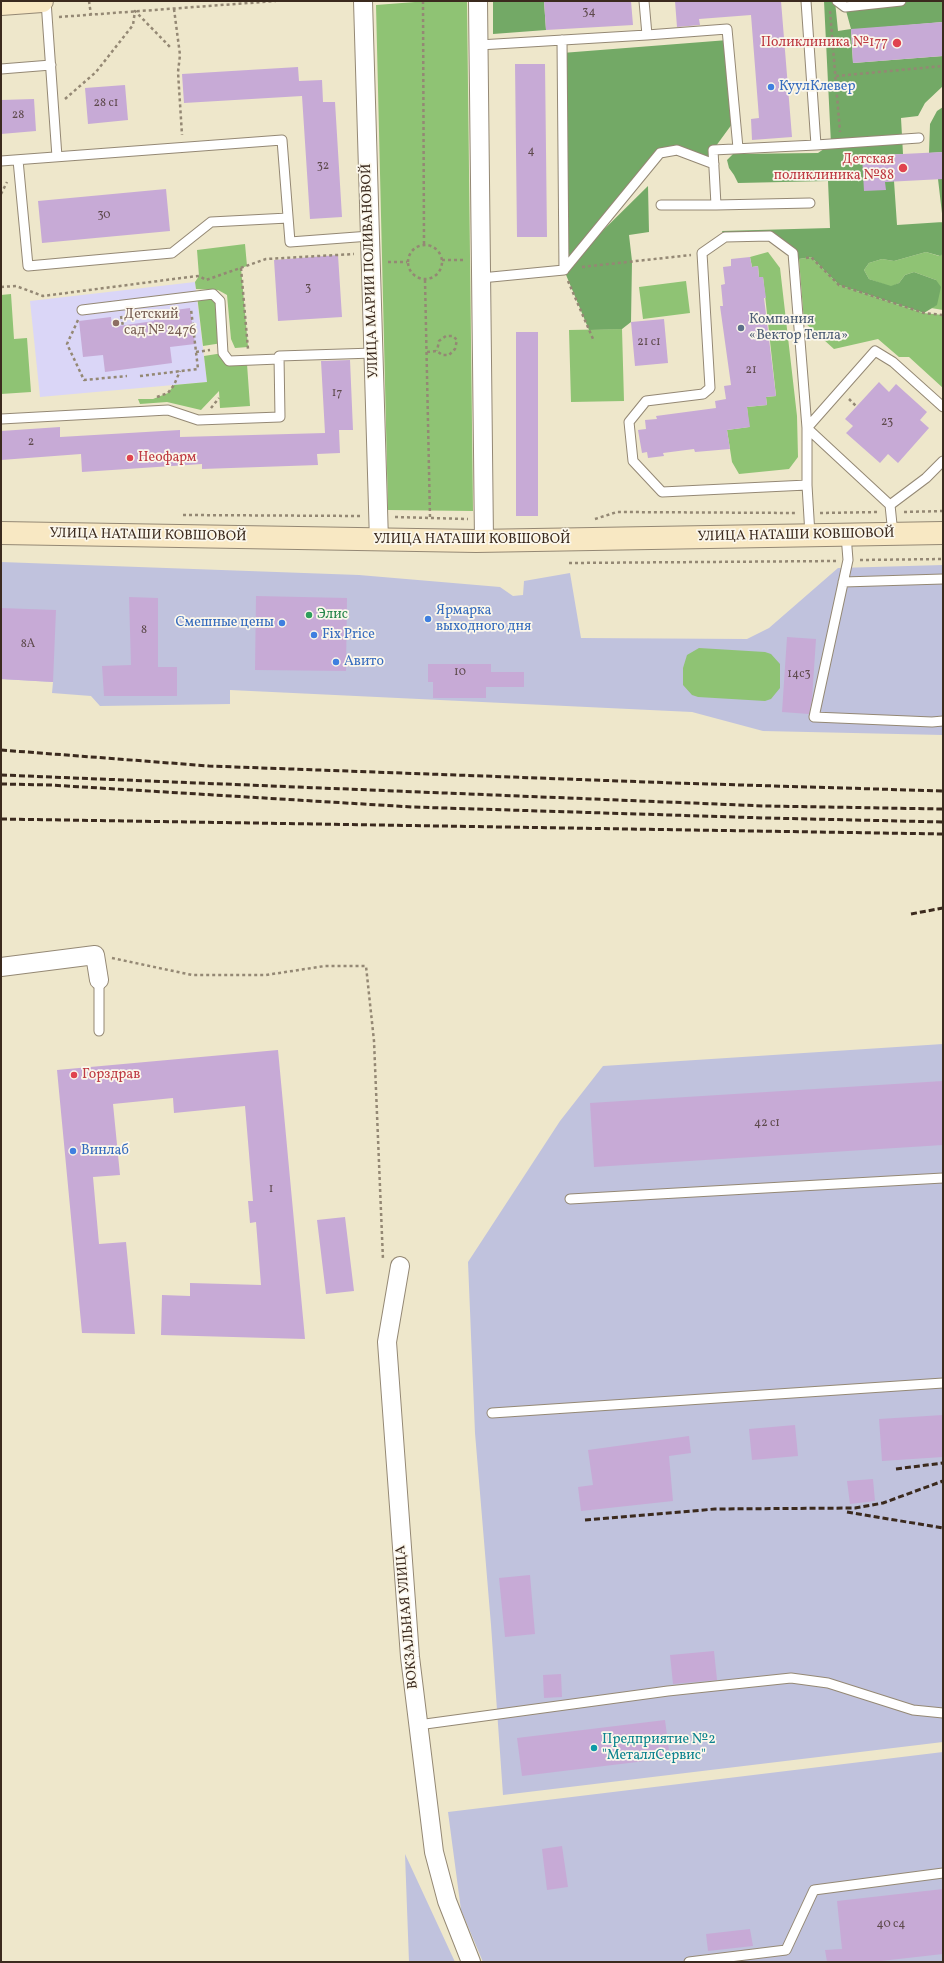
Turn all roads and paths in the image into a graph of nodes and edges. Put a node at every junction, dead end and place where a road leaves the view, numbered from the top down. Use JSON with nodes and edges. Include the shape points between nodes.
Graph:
{"nodes":[{"id":1,"x":46,"y":1,"type":"edge"},
{"id":2,"x":89,"y":1,"type":"edge"},
{"id":3,"x":276,"y":1,"type":"edge"},
{"id":4,"x":363,"y":1,"type":"edge"},
{"id":5,"x":423,"y":1,"type":"edge"},
{"id":6,"x":478,"y":1,"type":"edge"},
{"id":7,"x":644,"y":1,"type":"edge"},
{"id":8,"x":806,"y":1,"type":"edge"},
{"id":9,"x":838,"y":1,"type":"edge"},
{"id":10,"x":901,"y":1,"type":"edge"},
{"id":11,"x":4,"y":3,"type":"edge"},
{"id":12,"x":174,"y":8,"type":"junction"},
{"id":13,"x":830,"y":8,"type":"dead end"},
{"id":14,"x":45,"y":9,"type":"edge"},
{"id":15,"x":135,"y":12,"type":"junction"},
{"id":16,"x":91,"y":15,"type":"junction"},
{"id":17,"x":647,"y":36,"type":"junction"},
{"id":18,"x":562,"y":40,"type":"junction"},
{"id":19,"x":479,"y":45,"type":"junction"},
{"id":20,"x":171,"y":48,"type":"dead end"},
{"id":21,"x":51,"y":65,"type":"junction"},
{"id":22,"x":943,"y":66,"type":"edge"},
{"id":23,"x":1,"y":69,"type":"edge"},
{"id":24,"x":836,"y":76,"type":"junction"},
{"id":25,"x":53,"y":109,"type":"junction"},
{"id":26,"x":919,"y":138,"type":"dead end"},
{"id":27,"x":841,"y":144,"type":"junction"},
{"id":28,"x":816,"y":145,"type":"junction"},
{"id":29,"x":183,"y":148,"type":"junction"},
{"id":30,"x":738,"y":148,"type":"junction"},
{"id":31,"x":57,"y":157,"type":"junction"},
{"id":32,"x":18,"y":160,"type":"junction"},
{"id":33,"x":1,"y":161,"type":"edge"},
{"id":34,"x":714,"y":164,"type":"junction"},
{"id":35,"x":810,"y":203,"type":"dead end"},
{"id":36,"x":716,"y":204,"type":"junction"},
{"id":37,"x":661,"y":205,"type":"dead end"},
{"id":38,"x":288,"y":218,"type":"junction"},
{"id":39,"x":370,"y":236,"type":"junction"},
{"id":40,"x":424,"y":244,"type":"junction"},
{"id":41,"x":702,"y":253,"type":"junction"},
{"id":42,"x":356,"y":254,"type":"dead end"},
{"id":43,"x":793,"y":258,"type":"junction"},
{"id":44,"x":442,"y":260,"type":"junction"},
{"id":45,"x":472,"y":260,"type":"dead end"},
{"id":46,"x":241,"y":268,"type":"junction"},
{"id":47,"x":564,"y":270,"type":"junction"},
{"id":48,"x":482,"y":278,"type":"junction"},
{"id":49,"x":425,"y":280,"type":"junction"},
{"id":50,"x":1,"y":287,"type":"edge"},
{"id":51,"x":190,"y":296,"type":"junction"},
{"id":52,"x":82,"y":310,"type":"joint"},
{"id":53,"x":943,"y":315,"type":"edge"},
{"id":54,"x":593,"y":339,"type":"dead end"},
{"id":55,"x":437,"y":351,"type":"junction"},
{"id":56,"x":427,"y":352,"type":"junction"},
{"id":57,"x":374,"y":353,"type":"junction"},
{"id":58,"x":279,"y":359,"type":"junction"},
{"id":59,"x":249,"y":360,"type":"junction"},
{"id":60,"x":180,"y":371,"type":"junction"},
{"id":61,"x":127,"y":376,"type":"dead end"},
{"id":62,"x":140,"y":376,"type":"dead end"},
{"id":63,"x":153,"y":399,"type":"dead end"},
{"id":64,"x":943,"y":407,"type":"edge"},
{"id":65,"x":1,"y":420,"type":"edge"},
{"id":66,"x":808,"y":428,"type":"junction"},
{"id":67,"x":943,"y":461,"type":"edge"},
{"id":68,"x":807,"y":485,"type":"junction"},
{"id":69,"x":890,"y":505,"type":"junction"},
{"id":70,"x":182,"y":515,"type":"dead end"},
{"id":71,"x":379,"y":516,"type":"junction"},
{"id":72,"x":430,"y":518,"type":"junction"},
{"id":73,"x":484,"y":519,"type":"junction"},
{"id":74,"x":1,"y":533,"type":"edge"},
{"id":75,"x":943,"y":533,"type":"edge"},
{"id":76,"x":893,"y":534,"type":"junction"},
{"id":77,"x":846,"y":535,"type":"junction"},
{"id":78,"x":810,"y":536,"type":"junction"},
{"id":79,"x":380,"y":541,"type":"junction"},
{"id":80,"x":484,"y":541,"type":"junction"},
{"id":81,"x":943,"y":559,"type":"edge"},
{"id":82,"x":848,"y":560,"type":"junction"},
{"id":83,"x":569,"y":563,"type":"dead end"},
{"id":84,"x":943,"y":579,"type":"edge"},
{"id":85,"x":843,"y":582,"type":"junction"},
{"id":86,"x":943,"y":720,"type":"edge"},
{"id":87,"x":95,"y":955,"type":"junction"},
{"id":88,"x":1,"y":967,"type":"edge"},
{"id":89,"x":99,"y":980,"type":"joint"},
{"id":90,"x":99,"y":1031,"type":"dead end"},
{"id":91,"x":943,"y":1178,"type":"edge"},
{"id":92,"x":570,"y":1199,"type":"dead end"},
{"id":93,"x":392,"y":1264,"type":"joint"},
{"id":94,"x":943,"y":1383,"type":"edge"},
{"id":95,"x":492,"y":1413,"type":"dead end"},
{"id":96,"x":943,"y":1713,"type":"edge"},
{"id":97,"x":418,"y":1725,"type":"junction"},
{"id":98,"x":943,"y":1873,"type":"edge"},
{"id":99,"x":470,"y":1962,"type":"edge"},
{"id":100,"x":689,"y":1962,"type":"edge"}],
"edges":[{"from":1,"to":14,"type":"lane"},
{"from":2,"to":16,"type":"path"},
{"from":3,"to":12,"type":"path"},
{"from":4,"to":39,"type":"street","name":"УЛИЦА МАРИИ ПОЛИВАНОВОЙ"},
{"from":5,"to":40,"type":"path"},
{"from":6,"to":19,"type":"street"},
{"from":7,"to":17,"type":"lane"},
{"from":8,"to":28,"type":"lane"},
{"from":9,"to":10,"type":"lane","via":[[845,7]]},
{"from":11,"to":14,"type":"street"},
{"from":12,"to":15,"type":"path"},
{"from":12,"to":29,"type":"path","via":[[180,55],[178,72]]},
{"from":13,"to":24,"type":"path"},
{"from":14,"to":16,"type":"path"},
{"from":14,"to":21,"type":"lane"},
{"from":15,"to":16,"type":"path"},
{"from":15,"to":20,"type":"path"},
{"from":15,"to":25,"type":"path","via":[[133,25],[96,72]]},
{"from":17,"to":18,"type":"lane"},
{"from":17,"to":30,"type":"lane","via":[[727,29]]},
{"from":18,"to":19,"type":"lane"},
{"from":18,"to":47,"type":"lane"},
{"from":19,"to":48,"type":"street"},
{"from":21,"to":23,"type":"lane"},
{"from":21,"to":25,"type":"lane"},
{"from":22,"to":24,"type":"path"},
{"from":24,"to":27,"type":"path"},
{"from":25,"to":31,"type":"lane"},
{"from":26,"to":27,"type":"lane"},
{"from":27,"to":28,"type":"lane"},
{"from":28,"to":30,"type":"lane"},
{"from":29,"to":31,"type":"lane"},
{"from":29,"to":38,"type":"lane","via":[[282,140]]},
{"from":30,"to":34,"type":"lane","via":[[712,150]]},
{"from":31,"to":32,"type":"lane"},
{"from":32,"to":33,"type":"lane"},
{"from":32,"to":38,"type":"lane","via":[[28,266],[172,253],[211,222]]},
{"from":34,"to":36,"type":"lane"},
{"from":34,"to":47,"type":"lane","via":[[677,150],[660,153]]},
{"from":35,"to":36,"type":"lane"},
{"from":36,"to":37,"type":"lane"},
{"from":38,"to":39,"type":"lane","via":[[290,242]]},
{"from":39,"to":57,"type":"street","name":"УЛИЦА МАРИИ ПОЛИВАНОВОЙ"},
{"from":40,"to":44,"type":"path","via":[[439,252]]},
{"from":40,"to":49,"type":"path","via":[[415,247],[407,262],[410,271],[416,277]]},
{"from":41,"to":43,"type":"lane","via":[[725,237],[770,236],[793,253]]},
{"from":41,"to":47,"type":"path"},
{"from":41,"to":68,"type":"lane","via":[[710,388],[703,394],[646,401],[628,422],[634,461],[662,492]]},
{"from":42,"to":46,"type":"path","via":[[266,259]]},
{"from":43,"to":53,"type":"path","via":[[811,257],[839,285],[924,313]]},
{"from":43,"to":66,"type":"lane"},
{"from":44,"to":45,"type":"path"},
{"from":44,"to":49,"type":"path","via":[[440,270],[434,277]]},
{"from":46,"to":50,"type":"path","via":[[206,280],[199,276],[43,296],[16,286]]},
{"from":46,"to":59,"type":"path"},
{"from":47,"to":48,"type":"lane"},
{"from":47,"to":54,"type":"path"},
{"from":48,"to":73,"type":"street"},
{"from":49,"to":56,"type":"path"},
{"from":51,"to":52,"type":"lane"},
{"from":51,"to":59,"type":"lane","via":[[213,294],[220,301],[223,354],[229,361]]},
{"from":51,"to":60,"type":"path","via":[[198,369]]},
{"from":52,"to":61,"type":"path","via":[[67,344],[84,380]]},
{"from":55,"to":55,"type":"path","via":[[442,355],[449,355],[455,349],[457,340],[453,336],[446,336],[439,341]]},
{"from":55,"to":56,"type":"path"},
{"from":56,"to":72,"type":"path"},
{"from":57,"to":58,"type":"lane","via":[[279,356]]},
{"from":57,"to":71,"type":"street","name":"УЛИЦА МАРИИ ПОЛИВАНОВОЙ"},
{"from":58,"to":59,"type":"lane"},
{"from":58,"to":65,"type":"lane","via":[[280,417],[198,420],[168,410]]},
{"from":60,"to":62,"type":"path"},
{"from":60,"to":63,"type":"path","via":[[168,393]]},
{"from":64,"to":66,"type":"lane","via":[[893,362],[875,351]]},
{"from":66,"to":68,"type":"lane"},
{"from":66,"to":69,"type":"lane"},
{"from":67,"to":69,"type":"lane","via":[[926,478]]},
{"from":68,"to":78,"type":"lane"},
{"from":69,"to":76,"type":"lane"},
{"from":70,"to":71,"type":"path"},
{"from":71,"to":72,"type":"path"},
{"from":71,"to":79,"type":"street","name":"УЛИЦА МАРИИ ПОЛИВАНОВОЙ"},
{"from":72,"to":73,"type":"path"},
{"from":73,"to":80,"type":"street"},
{"from":74,"to":79,"type":"street","name":"УЛИЦА НАТАШИ КОВШОВОЙ"},
{"from":75,"to":76,"type":"street","name":"УЛИЦА НАТАШИ КОВШОВОЙ"},
{"from":76,"to":77,"type":"street","name":"УЛИЦА НАТАШИ КОВШОВОЙ"},
{"from":77,"to":78,"type":"street","name":"УЛИЦА НАТАШИ КОВШОВОЙ"},
{"from":77,"to":82,"type":"lane"},
{"from":78,"to":80,"type":"street","name":"УЛИЦА НАТАШИ КОВШОВОЙ"},
{"from":79,"to":80,"type":"street","name":"УЛИЦА НАТАШИ КОВШОВОЙ"},
{"from":81,"to":82,"type":"path"},
{"from":82,"to":83,"type":"path"},
{"from":82,"to":85,"type":"lane"},
{"from":84,"to":85,"type":"lane"},
{"from":85,"to":86,"type":"lane","via":[[814,717],[932,722]]},
{"from":87,"to":88,"type":"street"},
{"from":87,"to":89,"type":"street"},
{"from":87,"to":93,"type":"path","via":[[192,975],[266,975],[325,966],[366,966]]},
{"from":89,"to":90,"type":"lane"},
{"from":91,"to":92,"type":"lane"},
{"from":93,"to":97,"type":"street","name":"ВОКЗАЛЬНАЯ УЛИЦА","via":[[387,1342],[410,1657]]},
{"from":94,"to":95,"type":"lane"},
{"from":96,"to":97,"type":"lane","via":[[913,1710],[828,1683],[791,1678],[668,1691]]},
{"from":97,"to":99,"type":"street","name":"ВОКЗАЛЬНАЯ УЛИЦА","via":[[434,1852],[447,1901]]},
{"from":98,"to":100,"type":"lane","via":[[814,1890],[786,1950]]}]}
